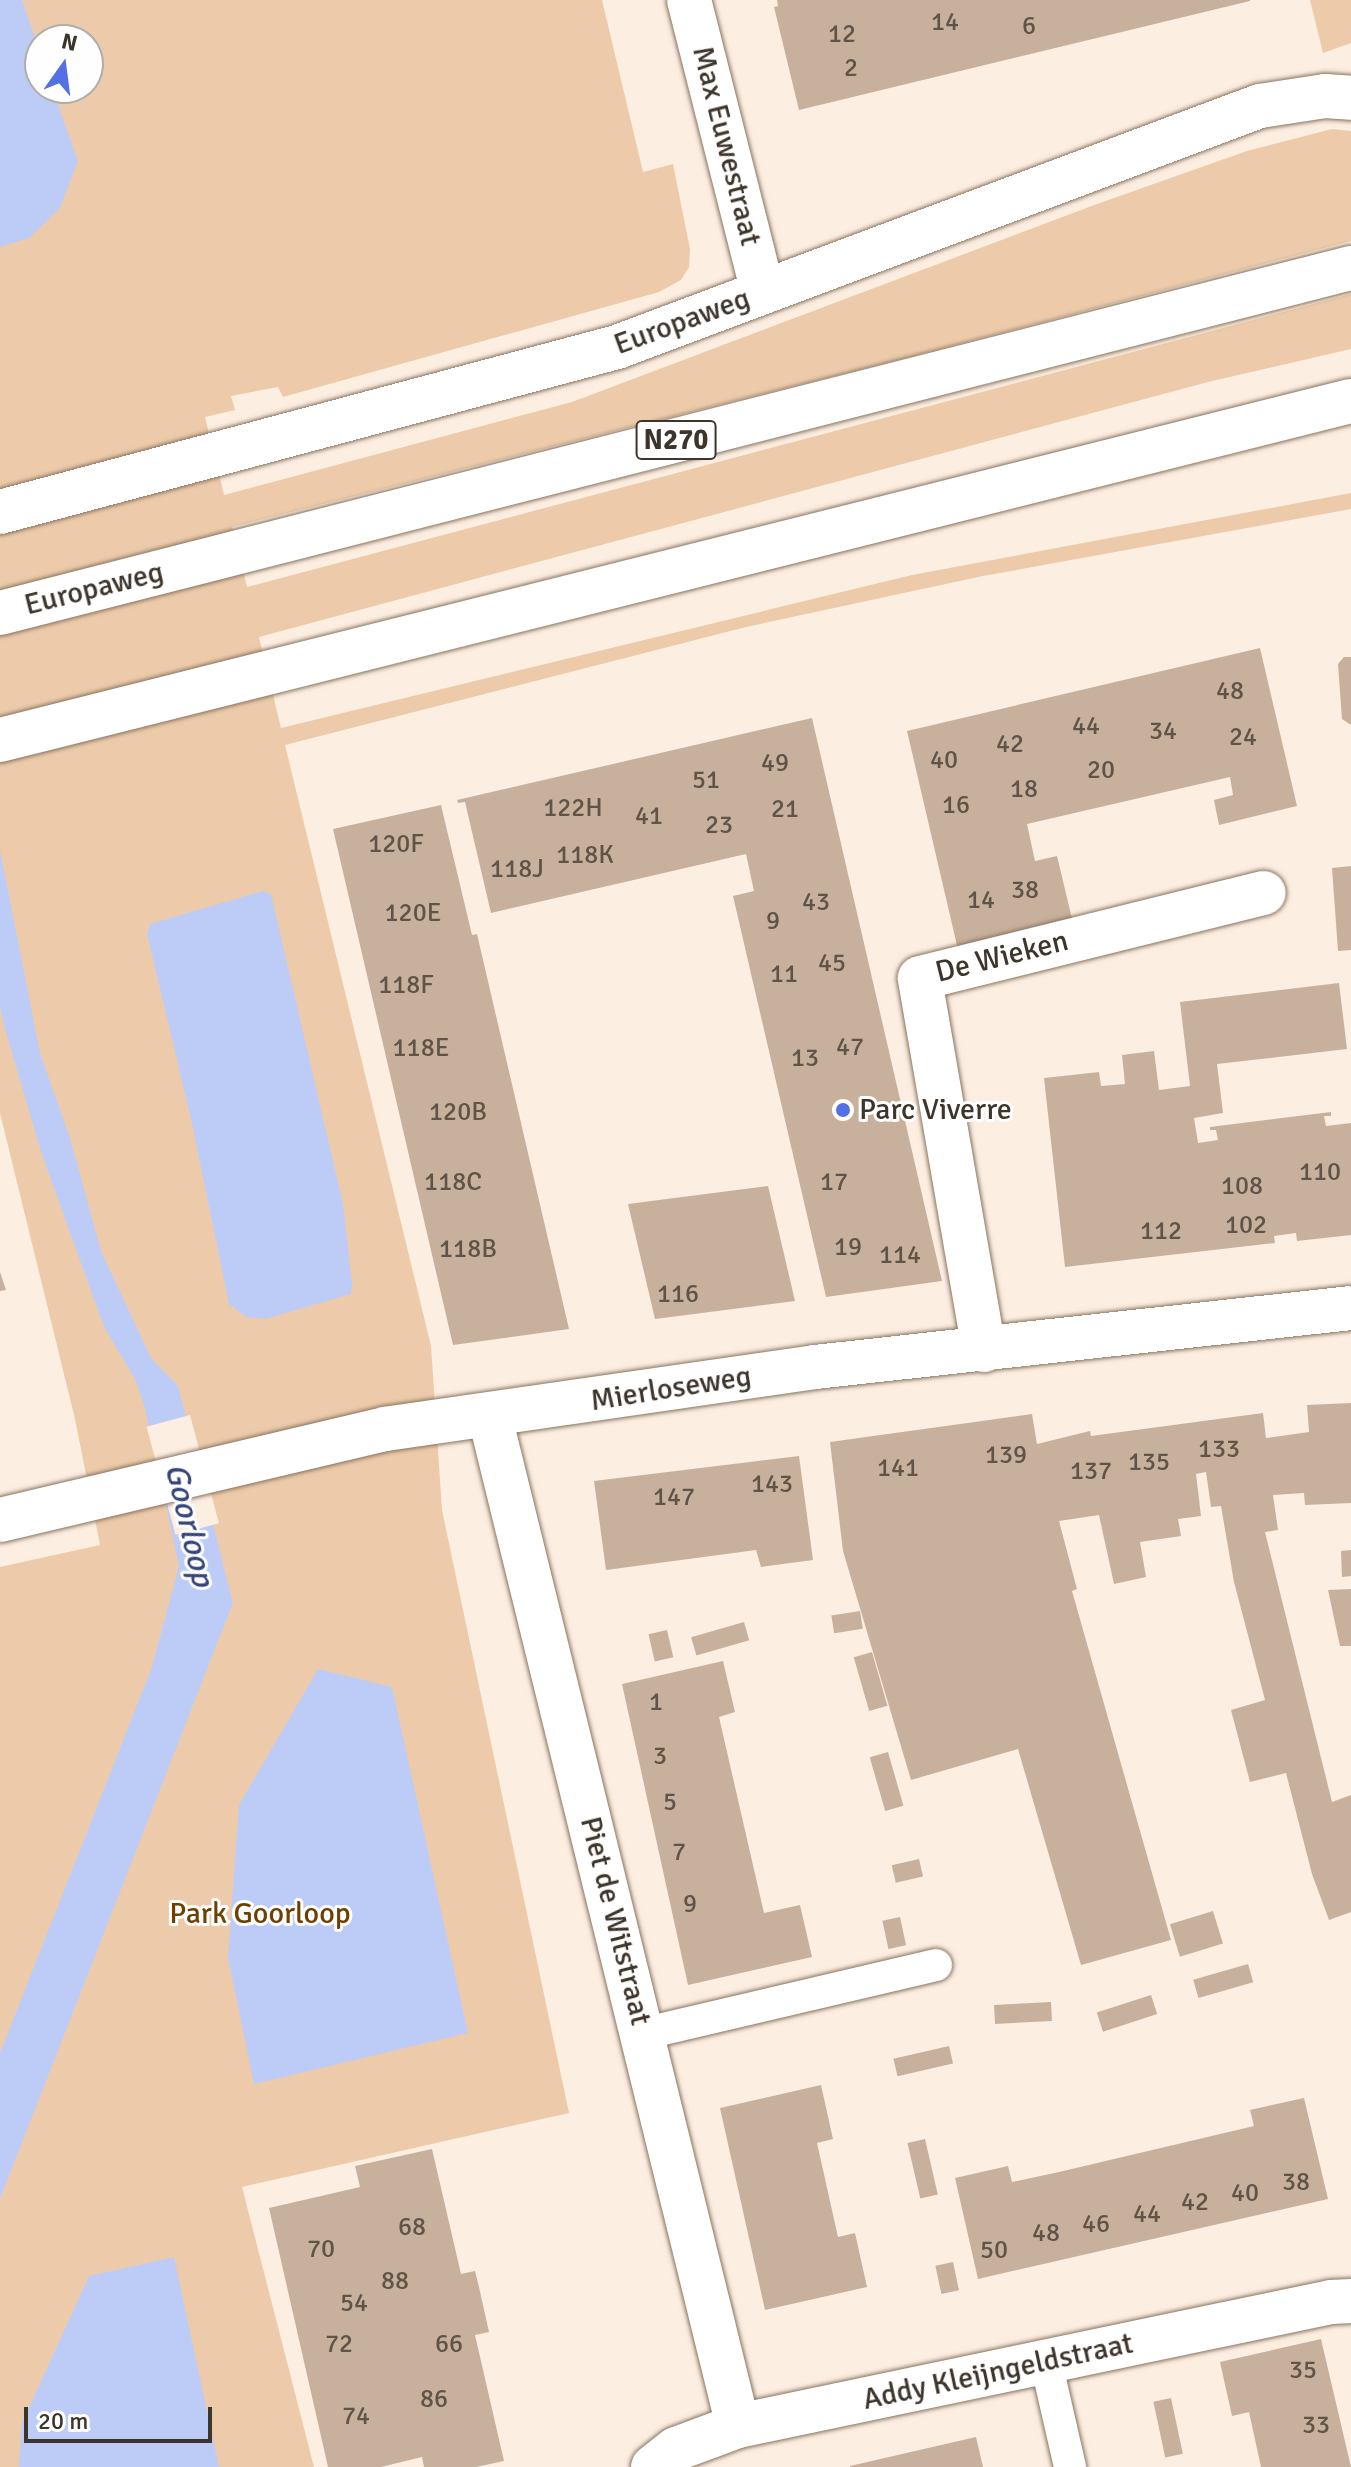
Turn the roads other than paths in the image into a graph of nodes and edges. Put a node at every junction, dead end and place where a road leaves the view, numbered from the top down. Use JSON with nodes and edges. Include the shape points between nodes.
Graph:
{"nodes":[{"id":1,"x":689,"y":0,"type":"edge"},
{"id":2,"x":1351,"y":98,"type":"edge"},
{"id":3,"x":1351,"y":268,"type":"edge"},
{"id":4,"x":763,"y":292,"type":"junction"},
{"id":5,"x":1351,"y":401,"type":"edge"},
{"id":6,"x":0,"y":512,"type":"edge"},
{"id":7,"x":0,"y":613,"type":"edge"},
{"id":8,"x":13,"y":736,"type":"edge"},
{"id":9,"x":1264,"y":893,"type":"dead end"},
{"id":10,"x":1351,"y":1308,"type":"edge"},
{"id":11,"x":984,"y":1350,"type":"junction"},
{"id":12,"x":490,"y":1417,"type":"junction"},
{"id":13,"x":0,"y":1520,"type":"edge"},
{"id":14,"x":936,"y":1965,"type":"dead end"},
{"id":15,"x":642,"y":2034,"type":"junction"},
{"id":16,"x":1351,"y":2301,"type":"edge"},
{"id":17,"x":1046,"y":2362,"type":"junction"},
{"id":18,"x":738,"y":2426,"type":"junction"},
{"id":19,"x":653,"y":2467,"type":"edge"},
{"id":20,"x":1070,"y":2467,"type":"edge"}],
"edges":[{"from":1,"to":4,"type":"street","name":"Max Euwestraat"},
{"from":2,"to":4,"type":"street","name":"Europaweg","via":[[1325,96],[1260,106]]},
{"from":3,"to":7,"type":"street","name":"Europaweg","number":"N270"},
{"from":4,"to":6,"type":"street","name":"Europaweg","via":[[617,347]]},
{"from":5,"to":8,"type":"street"},
{"from":9,"to":11,"type":"street","name":"De Wieken","via":[[920,978]]},
{"from":10,"to":11,"type":"street","name":"Mierloseweg"},
{"from":11,"to":12,"type":"street","name":"Mierloseweg","via":[[815,1367]]},
{"from":12,"to":13,"type":"street","name":"Mierloseweg","via":[[385,1429]]},
{"from":12,"to":15,"type":"street","name":"Piet de Witstraat"},
{"from":14,"to":15,"type":"lane"},
{"from":15,"to":18,"type":"street","name":"Piet de Witstraat"},
{"from":16,"to":17,"type":"street","name":"Addy Kleijngeldstraat"},
{"from":17,"to":18,"type":"street","name":"Addy Kleijngeldstraat"},
{"from":17,"to":20,"type":"lane"},
{"from":18,"to":19,"type":"street","name":"Addy Kleijngeldstraat","via":[[676,2449]]}]}
